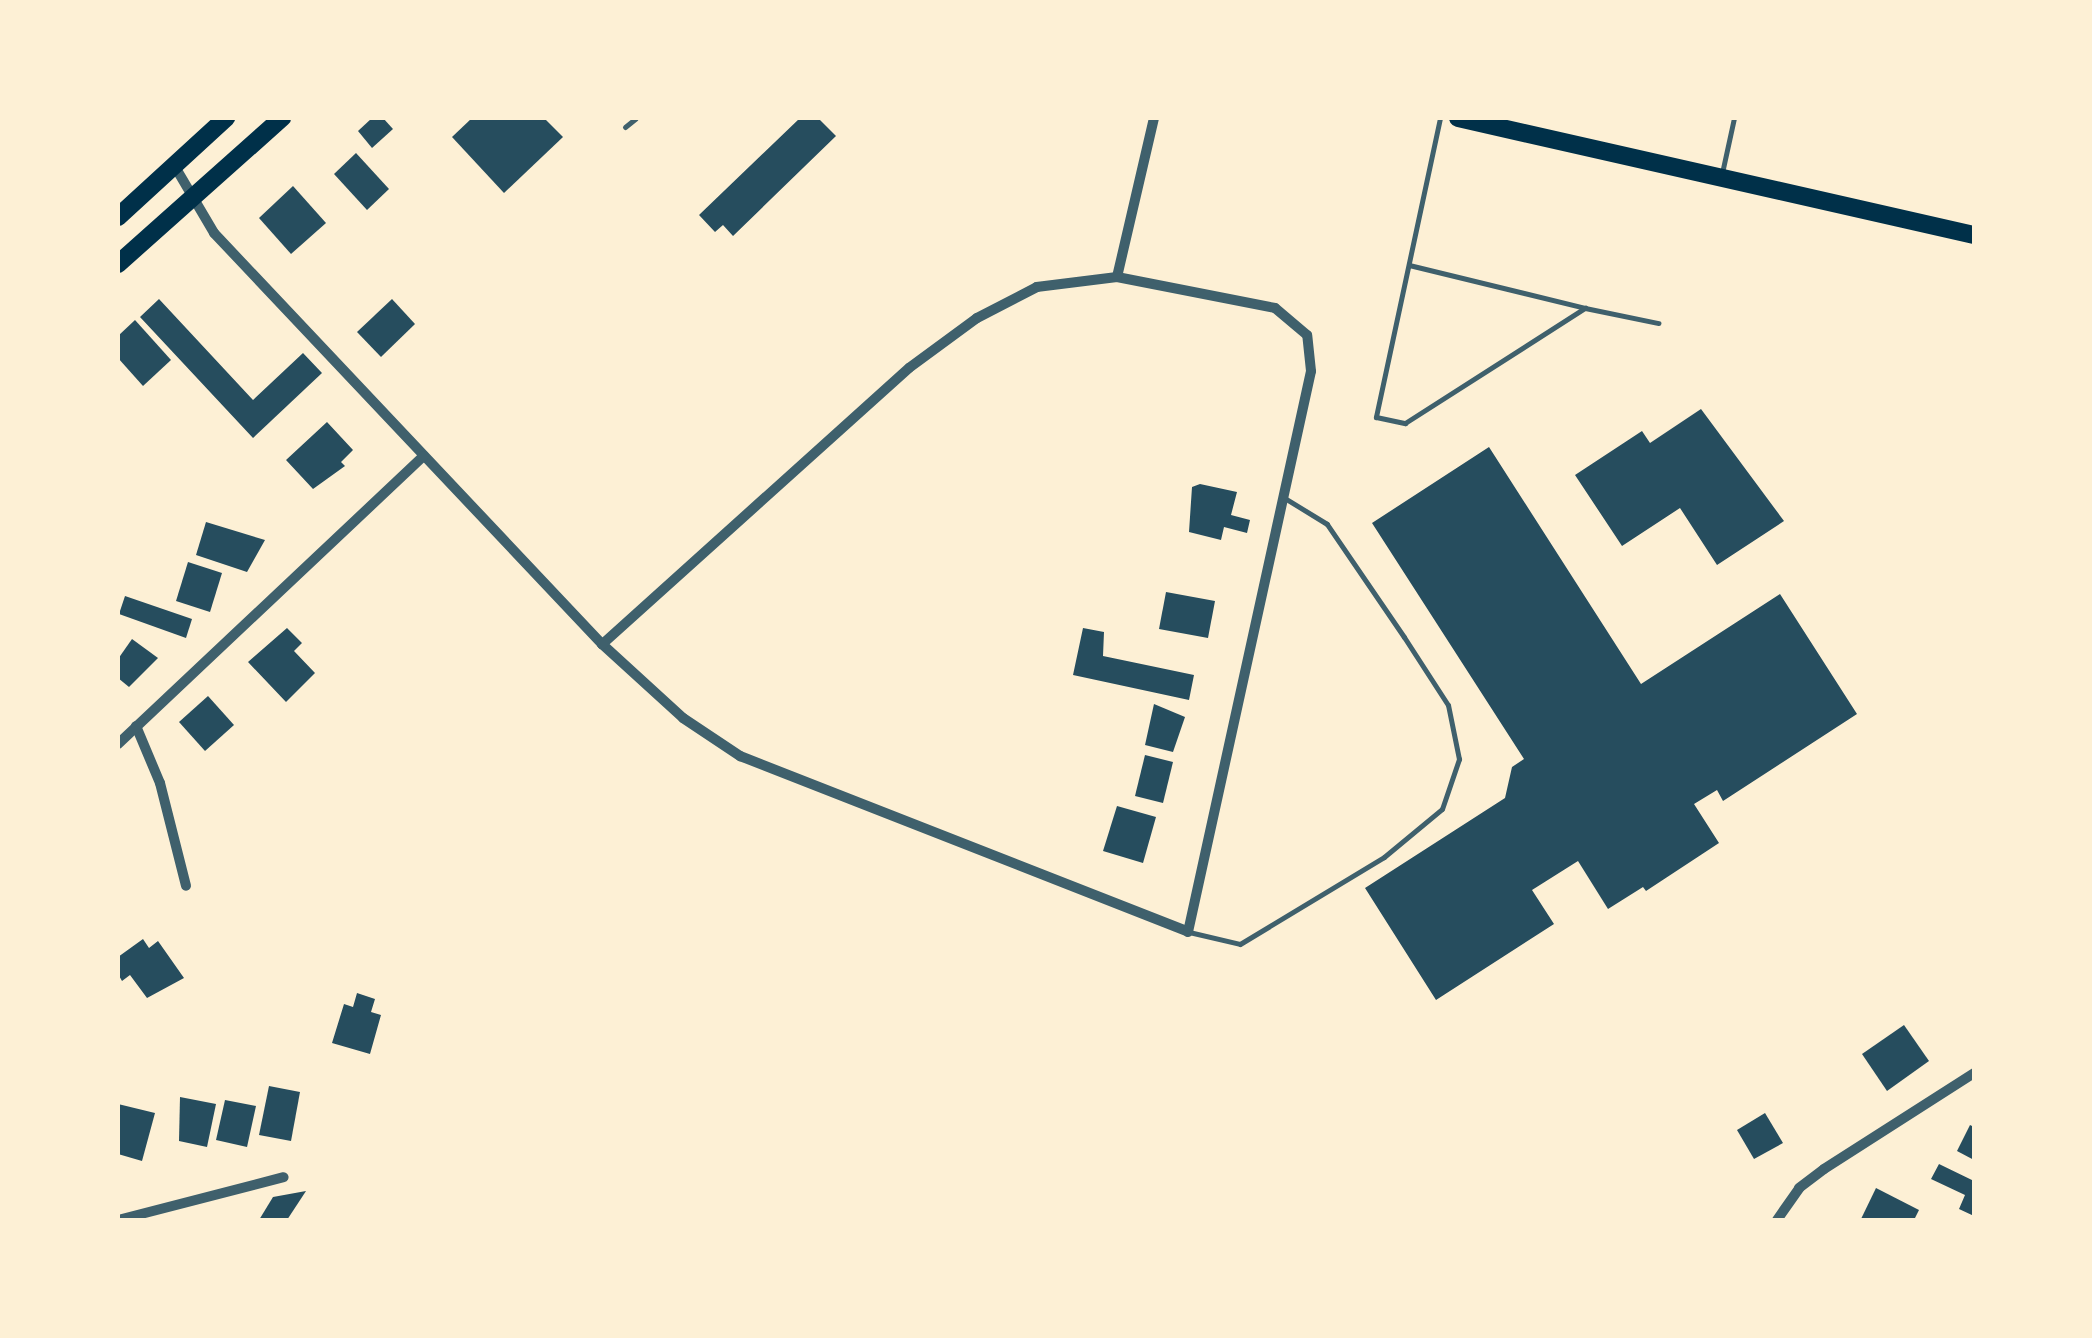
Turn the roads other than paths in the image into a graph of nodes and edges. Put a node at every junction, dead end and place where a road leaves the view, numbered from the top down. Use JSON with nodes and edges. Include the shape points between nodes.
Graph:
{"nodes":[{"id":1,"x":226,"y":118,"type":"edge"},
{"id":2,"x":282,"y":118,"type":"edge"},
{"id":3,"x":636,"y":118,"type":"edge"},
{"id":4,"x":1154,"y":118,"type":"edge"},
{"id":5,"x":1440,"y":118,"type":"edge"},
{"id":6,"x":1458,"y":118,"type":"edge"},
{"id":7,"x":1734,"y":118,"type":"edge"},
{"id":8,"x":1514,"y":123,"type":"edge"},
{"id":9,"x":625,"y":127,"type":"dead end"},
{"id":10,"x":174,"y":165,"type":"junction"},
{"id":11,"x":1722,"y":173,"type":"junction"},
{"id":12,"x":196,"y":194,"type":"junction"},
{"id":13,"x":118,"y":217,"type":"edge"},
{"id":14,"x":1974,"y":234,"type":"edge"},
{"id":15,"x":118,"y":264,"type":"edge"},
{"id":16,"x":1408,"y":264,"type":"junction"},
{"id":17,"x":1117,"y":277,"type":"junction"},
{"id":18,"x":1585,"y":308,"type":"junction"},
{"id":19,"x":1658,"y":323,"type":"dead end"},
{"id":20,"x":424,"y":456,"type":"junction"},
{"id":21,"x":1280,"y":495,"type":"junction"},
{"id":22,"x":602,"y":644,"type":"junction"},
{"id":23,"x":136,"y":726,"type":"junction"},
{"id":24,"x":118,"y":744,"type":"edge"},
{"id":25,"x":186,"y":886,"type":"dead end"},
{"id":26,"x":1188,"y":932,"type":"junction"},
{"id":27,"x":1974,"y":1074,"type":"edge"},
{"id":28,"x":284,"y":1177,"type":"dead end"},
{"id":29,"x":118,"y":1220,"type":"edge"},
{"id":30,"x":1777,"y":1220,"type":"edge"}],
"edges":[{"from":1,"to":10,"type":"main road"},
{"from":2,"to":12,"type":"main road"},
{"from":3,"to":9,"type":"lane"},
{"from":4,"to":17,"type":"street"},
{"from":5,"to":16,"type":"lane"},
{"from":6,"to":8,"type":"main road"},
{"from":7,"to":11,"type":"lane"},
{"from":8,"to":11,"type":"main road"},
{"from":10,"to":12,"type":"street"},
{"from":10,"to":13,"type":"main road"},
{"from":11,"to":14,"type":"main road"},
{"from":12,"to":15,"type":"main road"},
{"from":12,"to":20,"type":"street","via":[[214,234]]},
{"from":16,"to":18,"type":"lane"},
{"from":16,"to":18,"type":"lane","via":[[1376,418],[1405,422]]},
{"from":17,"to":21,"type":"street","via":[[1275,308],[1307,335],[1310,371]]},
{"from":17,"to":22,"type":"street","via":[[1037,287],[977,318],[909,368]]},
{"from":18,"to":19,"type":"lane"},
{"from":20,"to":22,"type":"street"},
{"from":20,"to":23,"type":"street"},
{"from":21,"to":26,"type":"street"},
{"from":21,"to":26,"type":"lane","via":[[1327,524],[1404,637],[1448,705],[1459,759],[1442,809],[1384,857],[1240,944]]},
{"from":22,"to":26,"type":"street","via":[[683,718],[740,756]]},
{"from":23,"to":24,"type":"street"},
{"from":23,"to":25,"type":"street","via":[[160,782]]},
{"from":27,"to":30,"type":"street","via":[[1824,1169],[1799,1188]]},
{"from":28,"to":29,"type":"street"}]}
